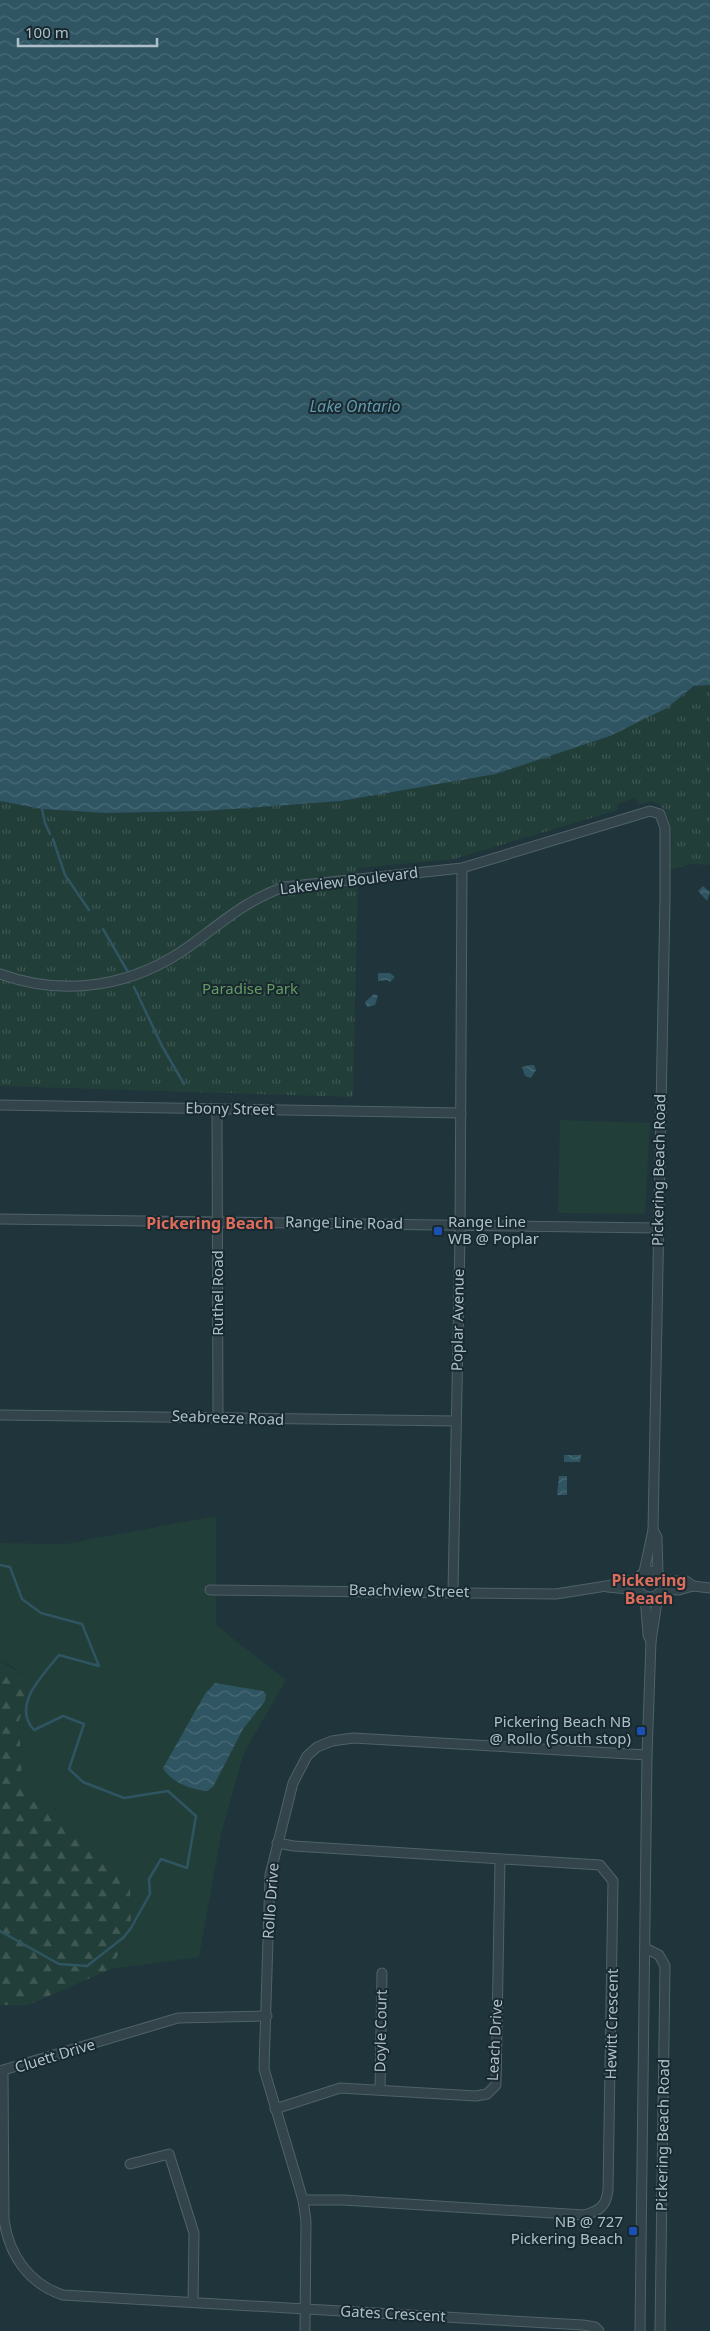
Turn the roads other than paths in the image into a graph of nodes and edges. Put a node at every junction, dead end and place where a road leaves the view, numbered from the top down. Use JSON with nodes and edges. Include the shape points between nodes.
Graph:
{"nodes":[{"id":1,"x":657,"y":812,"type":"joint"},
{"id":2,"x":462,"y":868,"type":"junction"},
{"id":3,"x":0,"y":974,"type":"edge"},
{"id":4,"x":0,"y":1104,"type":"edge"},
{"id":5,"x":217,"y":1109,"type":"junction"},
{"id":6,"x":461,"y":1113,"type":"junction"},
{"id":7,"x":0,"y":1219,"type":"edge"},
{"id":8,"x":218,"y":1221,"type":"junction"},
{"id":9,"x":459,"y":1225,"type":"junction"},
{"id":10,"x":658,"y":1228,"type":"junction"},
{"id":11,"x":0,"y":1415,"type":"edge"},
{"id":12,"x":218,"y":1417,"type":"junction"},
{"id":13,"x":456,"y":1421,"type":"junction"},
{"id":14,"x":653,"y":1530,"type":"junction"},
{"id":15,"x":641,"y":1576,"type":"junction"},
{"id":16,"x":660,"y":1585,"type":"junction"},
{"id":17,"x":606,"y":1586,"type":"junction"},
{"id":18,"x":710,"y":1588,"type":"edge"},
{"id":19,"x":210,"y":1590,"type":"dead end"},
{"id":20,"x":454,"y":1591,"type":"junction"},
{"id":21,"x":642,"y":1593,"type":"junction"},
{"id":22,"x":651,"y":1641,"type":"junction"},
{"id":23,"x":647,"y":1755,"type":"junction"},
{"id":24,"x":277,"y":1843,"type":"junction"},
{"id":25,"x":500,"y":1859,"type":"junction"},
{"id":26,"x":647,"y":1949,"type":"junction"},
{"id":27,"x":382,"y":1973,"type":"dead end"},
{"id":28,"x":267,"y":2016,"type":"junction"},
{"id":29,"x":2,"y":2071,"type":"edge"},
{"id":30,"x":380,"y":2089,"type":"junction"},
{"id":31,"x":275,"y":2109,"type":"junction"},
{"id":32,"x":130,"y":2164,"type":"dead end"},
{"id":33,"x":303,"y":2200,"type":"junction"},
{"id":34,"x":193,"y":2302,"type":"junction"},
{"id":35,"x":305,"y":2309,"type":"junction"},
{"id":36,"x":304,"y":2331,"type":"edge"},
{"id":37,"x":599,"y":2331,"type":"edge"},
{"id":38,"x":640,"y":2331,"type":"edge"},
{"id":39,"x":660,"y":2331,"type":"edge"}],
"edges":[{"from":1,"to":2,"type":"street","name":"Lakeview Boulevard","via":[[650,811]]},
{"from":1,"to":10,"type":"street","name":"Pickering Beach Road","via":[[662,816],[665,828]]},
{"from":2,"to":3,"type":"street","name":"Lakeview Boulevard","via":[[284,887],[242,907],[169,960],[137,976],[115,982],[52,986]]},
{"from":2,"to":6,"type":"street","name":"Poplar Avenue"},
{"from":4,"to":5,"type":"street","name":"Ebony Street"},
{"from":5,"to":6,"type":"street","name":"Ebony Street"},
{"from":5,"to":8,"type":"street","name":"Ruthel Road"},
{"from":6,"to":9,"type":"street","name":"Poplar Avenue"},
{"from":7,"to":8,"type":"street","name":"Range Line Road"},
{"from":8,"to":9,"type":"street","name":"Range Line Road"},
{"from":8,"to":12,"type":"street","name":"Ruthel Road"},
{"from":9,"to":10,"type":"street","name":"Range Line Road"},
{"from":9,"to":13,"type":"street","name":"Poplar Avenue"},
{"from":10,"to":14,"type":"street","name":"Pickering Beach Road"},
{"from":11,"to":12,"type":"street","name":"Seabreeze Road"},
{"from":12,"to":13,"type":"street","name":"Seabreeze Road"},
{"from":13,"to":20,"type":"street","name":"Poplar Avenue"},
{"from":14,"to":15,"type":"street","name":"Pickering Beach Road"},
{"from":14,"to":16,"type":"street","name":"Pickering Beach Road","via":[[657,1537]]},
{"from":15,"to":16,"type":"street","via":[[653,1571]]},
{"from":15,"to":17,"type":"street","name":"Beachview Street"},
{"from":15,"to":21,"type":"street","name":"Pickering Beach Road"},
{"from":16,"to":18,"type":"street","via":[[679,1590],[693,1586]]},
{"from":16,"to":21,"type":"street"},
{"from":16,"to":22,"type":"street","name":"Pickering Beach Road"},
{"from":17,"to":20,"type":"street","name":"Beachview Street","via":[[556,1594]]},
{"from":17,"to":21,"type":"street","name":"Beachview Street"},
{"from":19,"to":20,"type":"street","name":"Beachview Street"},
{"from":21,"to":22,"type":"street","name":"Pickering Beach Road"},
{"from":22,"to":23,"type":"street","name":"Pickering Beach Road"},
{"from":23,"to":24,"type":"street","name":"Rollo Drive","via":[[353,1738],[332,1741],[317,1747],[300,1768]]},
{"from":23,"to":26,"type":"street","name":"Pickering Beach Road"},
{"from":24,"to":25,"type":"street","name":"Hewitt Crescent"},
{"from":24,"to":28,"type":"street","name":"Rollo Drive","via":[[270,1874]]},
{"from":25,"to":30,"type":"street","name":"Leach Drive","via":[[496,2085],[487,2094],[476,2096]]},
{"from":25,"to":33,"type":"street","name":"Hewitt Crescent","via":[[600,1865],[613,1881],[606,2201],[599,2211],[584,2215],[352,2200]]},
{"from":26,"to":38,"type":"street","name":"Pickering Beach Road"},
{"from":26,"to":39,"type":"street","name":"Pickering Beach Road","via":[[659,1955],[666,1966]]},
{"from":27,"to":30,"type":"street","name":"Doyle Court"},
{"from":28,"to":29,"type":"street","name":"Cluett Drive","via":[[178,2018]]},
{"from":28,"to":31,"type":"street","name":"Rollo Drive","via":[[264,2069]]},
{"from":29,"to":34,"type":"street","name":"Cluett Drive","via":[[6,2238],[29,2275],[46,2289],[63,2295]]},
{"from":30,"to":31,"type":"street","name":"Leach Drive","via":[[340,2088]]},
{"from":31,"to":33,"type":"street","name":"Rollo Drive"},
{"from":32,"to":34,"type":"street","via":[[169,2154],[194,2232]]},
{"from":33,"to":35,"type":"street","name":"Rollo Drive","via":[[306,2221]]},
{"from":34,"to":35,"type":"street","name":"Cluett Drive"},
{"from":35,"to":36,"type":"street","name":"Rollo Drive"},
{"from":35,"to":37,"type":"street","name":"Gates Crescent","via":[[583,2325]]}]}
